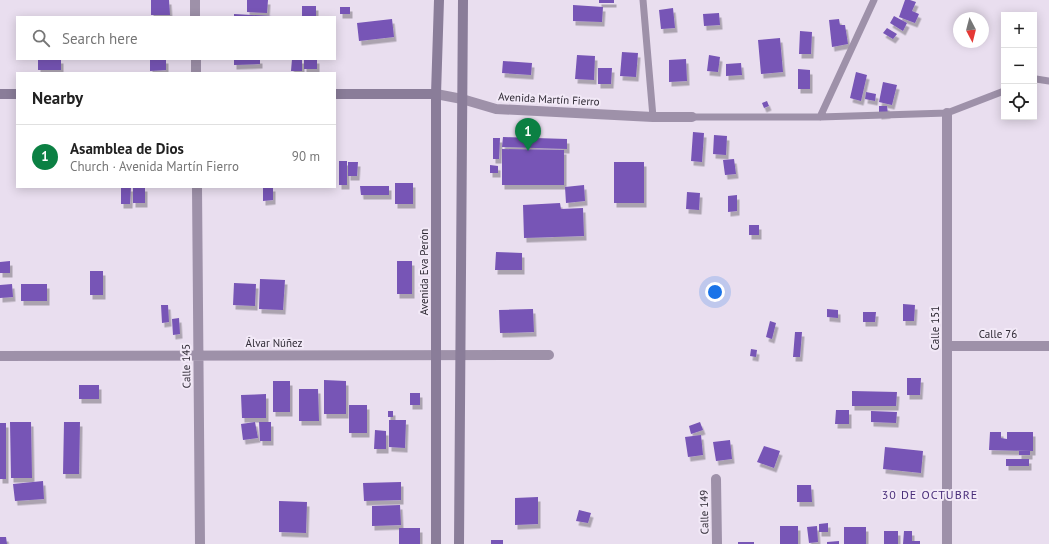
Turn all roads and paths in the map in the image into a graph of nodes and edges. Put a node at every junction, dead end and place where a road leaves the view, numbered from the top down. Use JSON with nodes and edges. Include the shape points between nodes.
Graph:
{"nodes":[{"id":1,"x":195,"y":0,"type":"edge"},
{"id":2,"x":438,"y":0,"type":"edge"},
{"id":3,"x":462,"y":0,"type":"edge"},
{"id":4,"x":643,"y":0,"type":"edge"},
{"id":5,"x":874,"y":0,"type":"edge"},
{"id":6,"x":195,"y":16,"type":"edge"},
{"id":7,"x":196,"y":60,"type":"edge"},
{"id":8,"x":196,"y":72,"type":"edge"},
{"id":9,"x":1037,"y":79,"type":"edge"},
{"id":10,"x":1049,"y":81,"type":"edge"},
{"id":11,"x":1001,"y":92,"type":"edge"},
{"id":12,"x":0,"y":94,"type":"edge"},
{"id":13,"x":16,"y":94,"type":"edge"},
{"id":14,"x":336,"y":94,"type":"edge"},
{"id":15,"x":436,"y":94,"type":"junction"},
{"id":16,"x":462,"y":99,"type":"junction"},
{"id":17,"x":947,"y":113,"type":"junction"},
{"id":18,"x":653,"y":117,"type":"junction"},
{"id":19,"x":692,"y":117,"type":"joint"},
{"id":20,"x":820,"y":118,"type":"junction"},
{"id":21,"x":197,"y":188,"type":"edge"},
{"id":22,"x":947,"y":346,"type":"junction"},
{"id":23,"x":1049,"y":346,"type":"edge"},
{"id":24,"x":436,"y":355,"type":"junction"},
{"id":25,"x":461,"y":355,"type":"junction"},
{"id":26,"x":549,"y":355,"type":"dead end"},
{"id":27,"x":0,"y":356,"type":"edge"},
{"id":28,"x":198,"y":356,"type":"junction"},
{"id":29,"x":716,"y":479,"type":"dead end"},
{"id":30,"x":200,"y":544,"type":"edge"},
{"id":31,"x":436,"y":544,"type":"edge"},
{"id":32,"x":459,"y":544,"type":"edge"},
{"id":33,"x":717,"y":544,"type":"edge"},
{"id":34,"x":947,"y":544,"type":"edge"}],
"edges":[{"from":1,"to":6,"type":"street"},
{"from":2,"to":15,"type":"street","name":"Avenida Eva Perón"},
{"from":3,"to":16,"type":"street"},
{"from":4,"to":18,"type":"lane"},
{"from":5,"to":20,"type":"lane"},
{"from":7,"to":8,"type":"street"},
{"from":9,"to":10,"type":"lane"},
{"from":11,"to":17,"type":"lane"},
{"from":12,"to":13,"type":"street"},
{"from":14,"to":15,"type":"street","name":"Avenida Martín Fierro"},
{"from":15,"to":16,"type":"street","name":"Avenida Martín Fierro"},
{"from":15,"to":24,"type":"street","name":"Avenida Eva Perón"},
{"from":16,"to":18,"type":"street","name":"Avenida Martín Fierro","via":[[496,109]]},
{"from":16,"to":25,"type":"street"},
{"from":17,"to":20,"type":"lane"},
{"from":17,"to":22,"type":"street","name":"Calle 151"},
{"from":18,"to":19,"type":"street","name":"Avenida Martín Fierro"},
{"from":19,"to":20,"type":"lane"},
{"from":21,"to":28,"type":"street","name":"Calle 145"},
{"from":22,"to":23,"type":"street","name":"Calle 76"},
{"from":22,"to":34,"type":"street","name":"Calle 151"},
{"from":24,"to":25,"type":"street","name":"Álvar Núñez"},
{"from":24,"to":28,"type":"street","name":"Álvar Núñez"},
{"from":24,"to":31,"type":"street","name":"Avenida Eva Perón"},
{"from":25,"to":26,"type":"street","name":"Álvar Núñez"},
{"from":25,"to":32,"type":"street"},
{"from":27,"to":28,"type":"street","name":"Álvar Núñez"},
{"from":28,"to":30,"type":"street","name":"Calle 145"},
{"from":29,"to":33,"type":"street","name":"Calle 149"}]}
